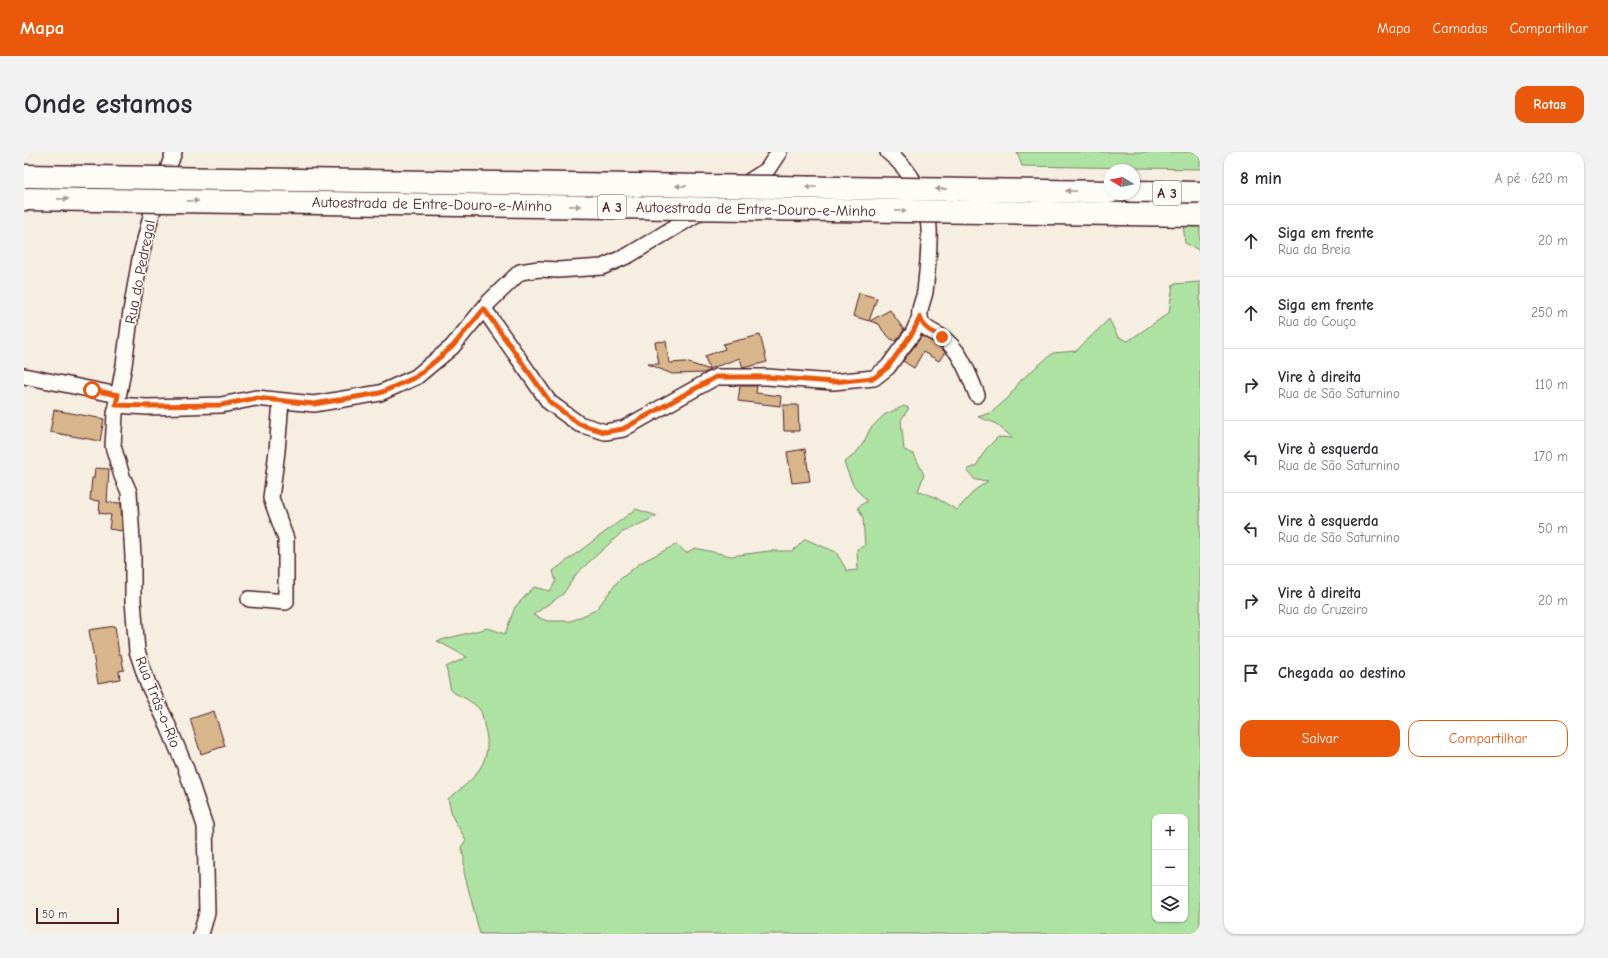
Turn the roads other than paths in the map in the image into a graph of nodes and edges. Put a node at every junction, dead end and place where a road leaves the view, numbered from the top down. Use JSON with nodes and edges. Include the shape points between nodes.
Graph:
{"nodes":[{"id":1,"x":174,"y":152,"type":"edge"},
{"id":2,"x":779,"y":152,"type":"edge"},
{"id":3,"x":888,"y":152,"type":"edge"},
{"id":4,"x":24,"y":176,"type":"edge"},
{"id":5,"x":1104,"y":192,"type":"edge"},
{"id":6,"x":1140,"y":192,"type":"edge"},
{"id":7,"x":1200,"y":193,"type":"edge"},
{"id":8,"x":24,"y":199,"type":"edge"},
{"id":9,"x":1200,"y":215,"type":"edge"},
{"id":10,"x":484,"y":309,"type":"junction"},
{"id":11,"x":920,"y":317,"type":"junction"},
{"id":12,"x":24,"y":376,"type":"edge"},
{"id":13,"x":977,"y":395,"type":"dead end"},
{"id":14,"x":117,"y":400,"type":"junction"},
{"id":15,"x":281,"y":401,"type":"junction"},
{"id":16,"x":249,"y":599,"type":"dead end"},
{"id":17,"x":201,"y":934,"type":"edge"}],
"edges":[{"from":1,"to":14,"type":"street","name":"Rua do Pedregal","via":[[151,216],[140,259]]},
{"from":2,"to":10,"type":"street","via":[[767,170],[629,256],[602,267],[520,272]]},
{"from":3,"to":11,"type":"street","via":[[899,160],[914,183],[925,206],[930,227]]},
{"from":5,"to":4,"type":"highway","name":"Autoestrada de Entre-Douro-e-Minho","number":"A 3","one_way":true,"bridge":true},
{"from":6,"to":7,"type":"highway","number":"A 3"},
{"from":8,"to":9,"type":"highway","name":"Autoestrada de Entre-Douro-e-Minho","number":"A 3","one_way":true,"bridge":true},
{"from":10,"to":11,"type":"street","via":[[550,402],[579,424],[605,432],[623,429],[716,377],[767,377],[833,382],[874,378],[895,358]]},
{"from":10,"to":15,"type":"street","via":[[452,347],[416,377],[380,393],[314,404]]},
{"from":11,"to":13,"type":"street","via":[[929,330],[942,337],[956,350]]},
{"from":12,"to":14,"type":"street"},
{"from":14,"to":15,"type":"street","via":[[147,406],[221,405],[256,398]]},
{"from":14,"to":17,"type":"street","name":"Rua Trás-o-Rio","via":[[113,446],[129,492],[137,651],[148,684],[186,769],[205,826],[207,913]]},
{"from":15,"to":16,"type":"street","via":[[270,498],[286,539],[286,602]]}]}
